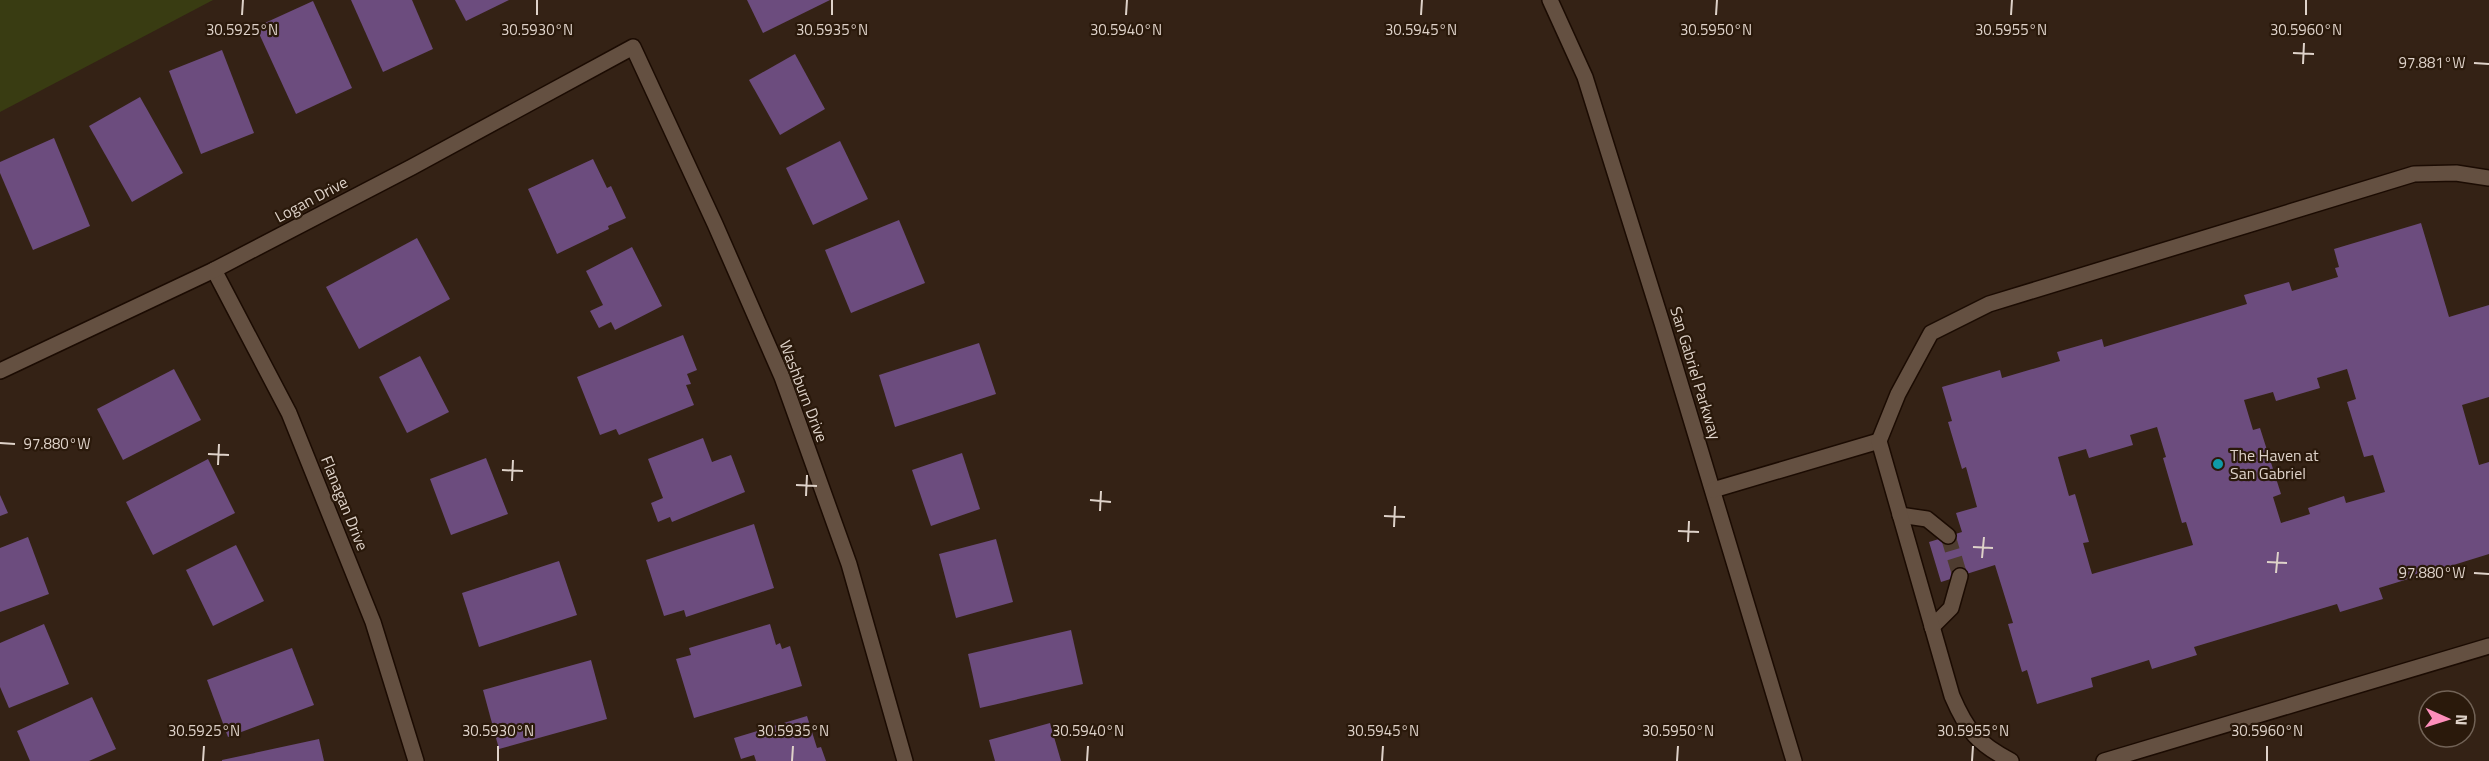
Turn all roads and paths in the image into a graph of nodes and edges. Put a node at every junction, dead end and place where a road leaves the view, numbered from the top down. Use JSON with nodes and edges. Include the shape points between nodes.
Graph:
{"nodes":[{"id":1,"x":1550,"y":0,"type":"edge"},
{"id":2,"x":633,"y":47,"type":"joint"},
{"id":3,"x":2489,"y":178,"type":"edge"},
{"id":4,"x":214,"y":270,"type":"junction"},
{"id":5,"x":0,"y":371,"type":"edge"},
{"id":6,"x":1879,"y":441,"type":"junction"},
{"id":7,"x":1713,"y":490,"type":"junction"},
{"id":8,"x":1900,"y":515,"type":"junction"},
{"id":9,"x":1948,"y":536,"type":"tunnel mouth"},
{"id":10,"x":1960,"y":576,"type":"tunnel mouth"},
{"id":11,"x":1932,"y":627,"type":"junction"},
{"id":12,"x":2489,"y":646,"type":"edge"},
{"id":13,"x":416,"y":761,"type":"edge"},
{"id":14,"x":905,"y":761,"type":"edge"},
{"id":15,"x":1794,"y":761,"type":"edge"},
{"id":16,"x":2011,"y":761,"type":"edge"},
{"id":17,"x":2104,"y":761,"type":"edge"}],
"edges":[{"from":1,"to":7,"type":"street","name":"San Gabriel Parkway","via":[[1585,77]]},
{"from":2,"to":4,"type":"street","name":"Logan Drive"},
{"from":2,"to":14,"type":"street","name":"Washburn Drive","via":[[782,377],[849,564]]},
{"from":3,"to":6,"type":"street","via":[[2456,173],[2414,174],[1989,304],[1931,333],[1898,394]]},
{"from":4,"to":5,"type":"street","name":"Logan Drive"},
{"from":4,"to":13,"type":"street","name":"Flanagan Drive","via":[[294,424],[373,622]]},
{"from":6,"to":7,"type":"street"},
{"from":6,"to":8,"type":"street"},
{"from":7,"to":15,"type":"street","name":"San Gabriel Parkway"},
{"from":8,"to":9,"type":"street","via":[[1927,519]]},
{"from":8,"to":11,"type":"street"},
{"from":10,"to":11,"type":"street","via":[[1952,608]]},
{"from":11,"to":16,"type":"street","via":[[1964,725],[1991,751]]},
{"from":12,"to":17,"type":"street"}]}
